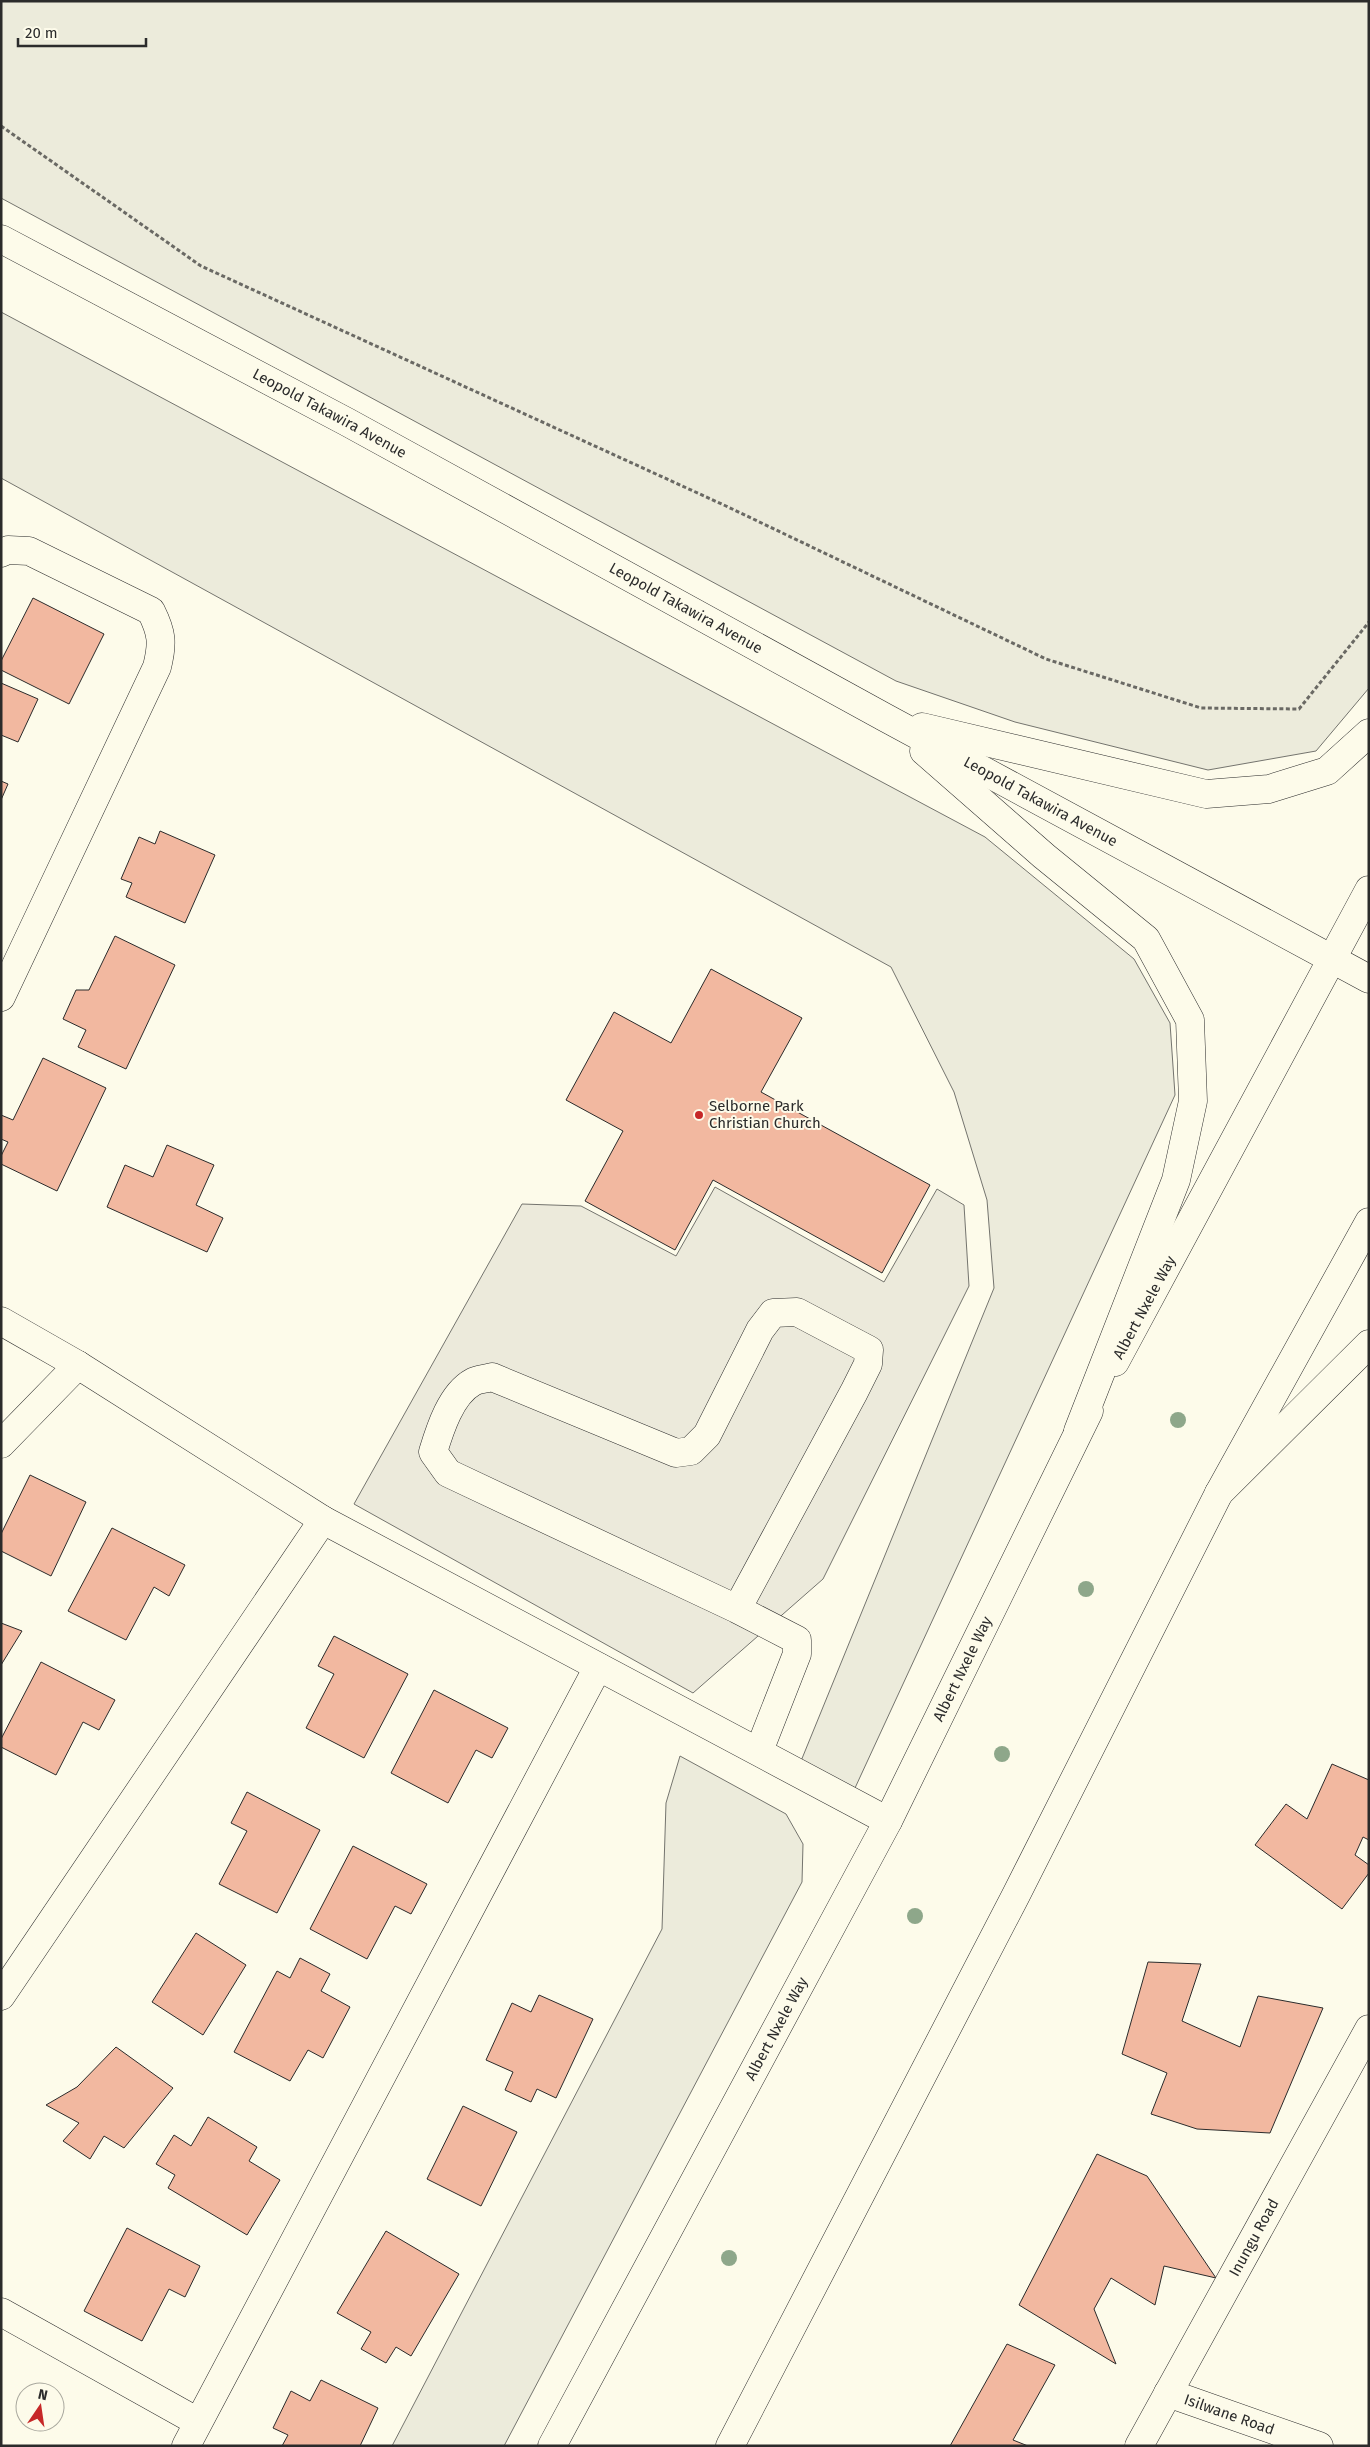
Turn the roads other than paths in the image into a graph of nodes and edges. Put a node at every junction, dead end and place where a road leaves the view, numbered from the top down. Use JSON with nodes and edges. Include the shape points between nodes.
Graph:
{"nodes":[{"id":1,"x":1,"y":239,"type":"edge"},
{"id":2,"x":1,"y":553,"type":"edge"},
{"id":3,"x":886,"y":718,"type":"junction"},
{"id":4,"x":1369,"y":733,"type":"edge"},
{"id":5,"x":1369,"y":890,"type":"edge"},
{"id":6,"x":1331,"y":958,"type":"junction"},
{"id":7,"x":1369,"y":979,"type":"edge"},
{"id":8,"x":1,"y":997,"type":"edge"},
{"id":9,"x":1369,"y":1222,"type":"edge"},
{"id":10,"x":1,"y":1321,"type":"edge"},
{"id":11,"x":1369,"y":1344,"type":"edge"},
{"id":12,"x":78,"y":1365,"type":"junction"},
{"id":13,"x":1078,"y":1431,"type":"junction"},
{"id":14,"x":1,"y":1444,"type":"edge"},
{"id":15,"x":1219,"y":1493,"type":"junction"},
{"id":16,"x":323,"y":1520,"type":"junction"},
{"id":17,"x":737,"y":1609,"type":"junction"},
{"id":18,"x":598,"y":1667,"type":"junction"},
{"id":19,"x":759,"y":1750,"type":"junction"},
{"id":20,"x":888,"y":1821,"type":"junction"},
{"id":21,"x":1,"y":1996,"type":"edge"},
{"id":22,"x":1369,"y":2030,"type":"edge"},
{"id":23,"x":1,"y":2312,"type":"edge"},
{"id":24,"x":1168,"y":2393,"type":"junction"},
{"id":25,"x":198,"y":2422,"type":"junction"},
{"id":26,"x":186,"y":2446,"type":"edge"},
{"id":27,"x":552,"y":2446,"type":"edge"},
{"id":28,"x":730,"y":2446,"type":"edge"},
{"id":29,"x":1139,"y":2446,"type":"edge"},
{"id":30,"x":1319,"y":2446,"type":"edge"}],
"edges":[{"from":1,"to":3,"type":"main road","name":"Leopold Takawira Avenue","via":[[347,422]]},
{"from":2,"to":8,"type":"main road","via":[[29,551],[151,611],[160,627],[162,647],[157,667]]},
{"from":3,"to":4,"type":"main road","via":[[1206,794],[1269,790],[1327,771]]},
{"from":3,"to":6,"type":"main road","name":"Leopold Takawira Avenue"},
{"from":3,"to":13,"type":"main road","via":[[1044,856],[1146,939],[1190,1020],[1193,1101],[1176,1180]]},
{"from":5,"to":6,"type":"main road","name":"Albert Nxele Way"},
{"from":6,"to":7,"type":"main road","name":"Leopold Takawira Avenue"},
{"from":6,"to":13,"type":"main road","name":"Albert Nxele Way"},
{"from":9,"to":15,"type":"main road"},
{"from":10,"to":12,"type":"main road"},
{"from":11,"to":15,"type":"main road"},
{"from":12,"to":14,"type":"main road"},
{"from":12,"to":16,"type":"main road"},
{"from":13,"to":20,"type":"main road","name":"Albert Nxele Way"},
{"from":15,"to":28,"type":"main road","via":[[1016,1895]]},
{"from":16,"to":18,"type":"main road"},
{"from":16,"to":21,"type":"main road"},
{"from":17,"to":17,"type":"main road","via":[[854,1392],[868,1364],[869,1350],[797,1312],[773,1313],[760,1330],[707,1435],[691,1452],[676,1453],[492,1378],[474,1381],[458,1395],[439,1432],[433,1452],[448,1473]]},
{"from":17,"to":19,"type":"main road","via":[[797,1640],[799,1647]]},
{"from":18,"to":19,"type":"main road"},
{"from":18,"to":25,"type":"main road"},
{"from":19,"to":20,"type":"main road"},
{"from":20,"to":27,"type":"main road","name":"Albert Nxele Way"},
{"from":22,"to":24,"type":"main road","name":"Inungu Road"},
{"from":23,"to":25,"type":"main road"},
{"from":24,"to":29,"type":"main road","name":"Inungu Road"},
{"from":24,"to":30,"type":"main road","name":"Isilwane Road"},
{"from":25,"to":26,"type":"main road"}]}
